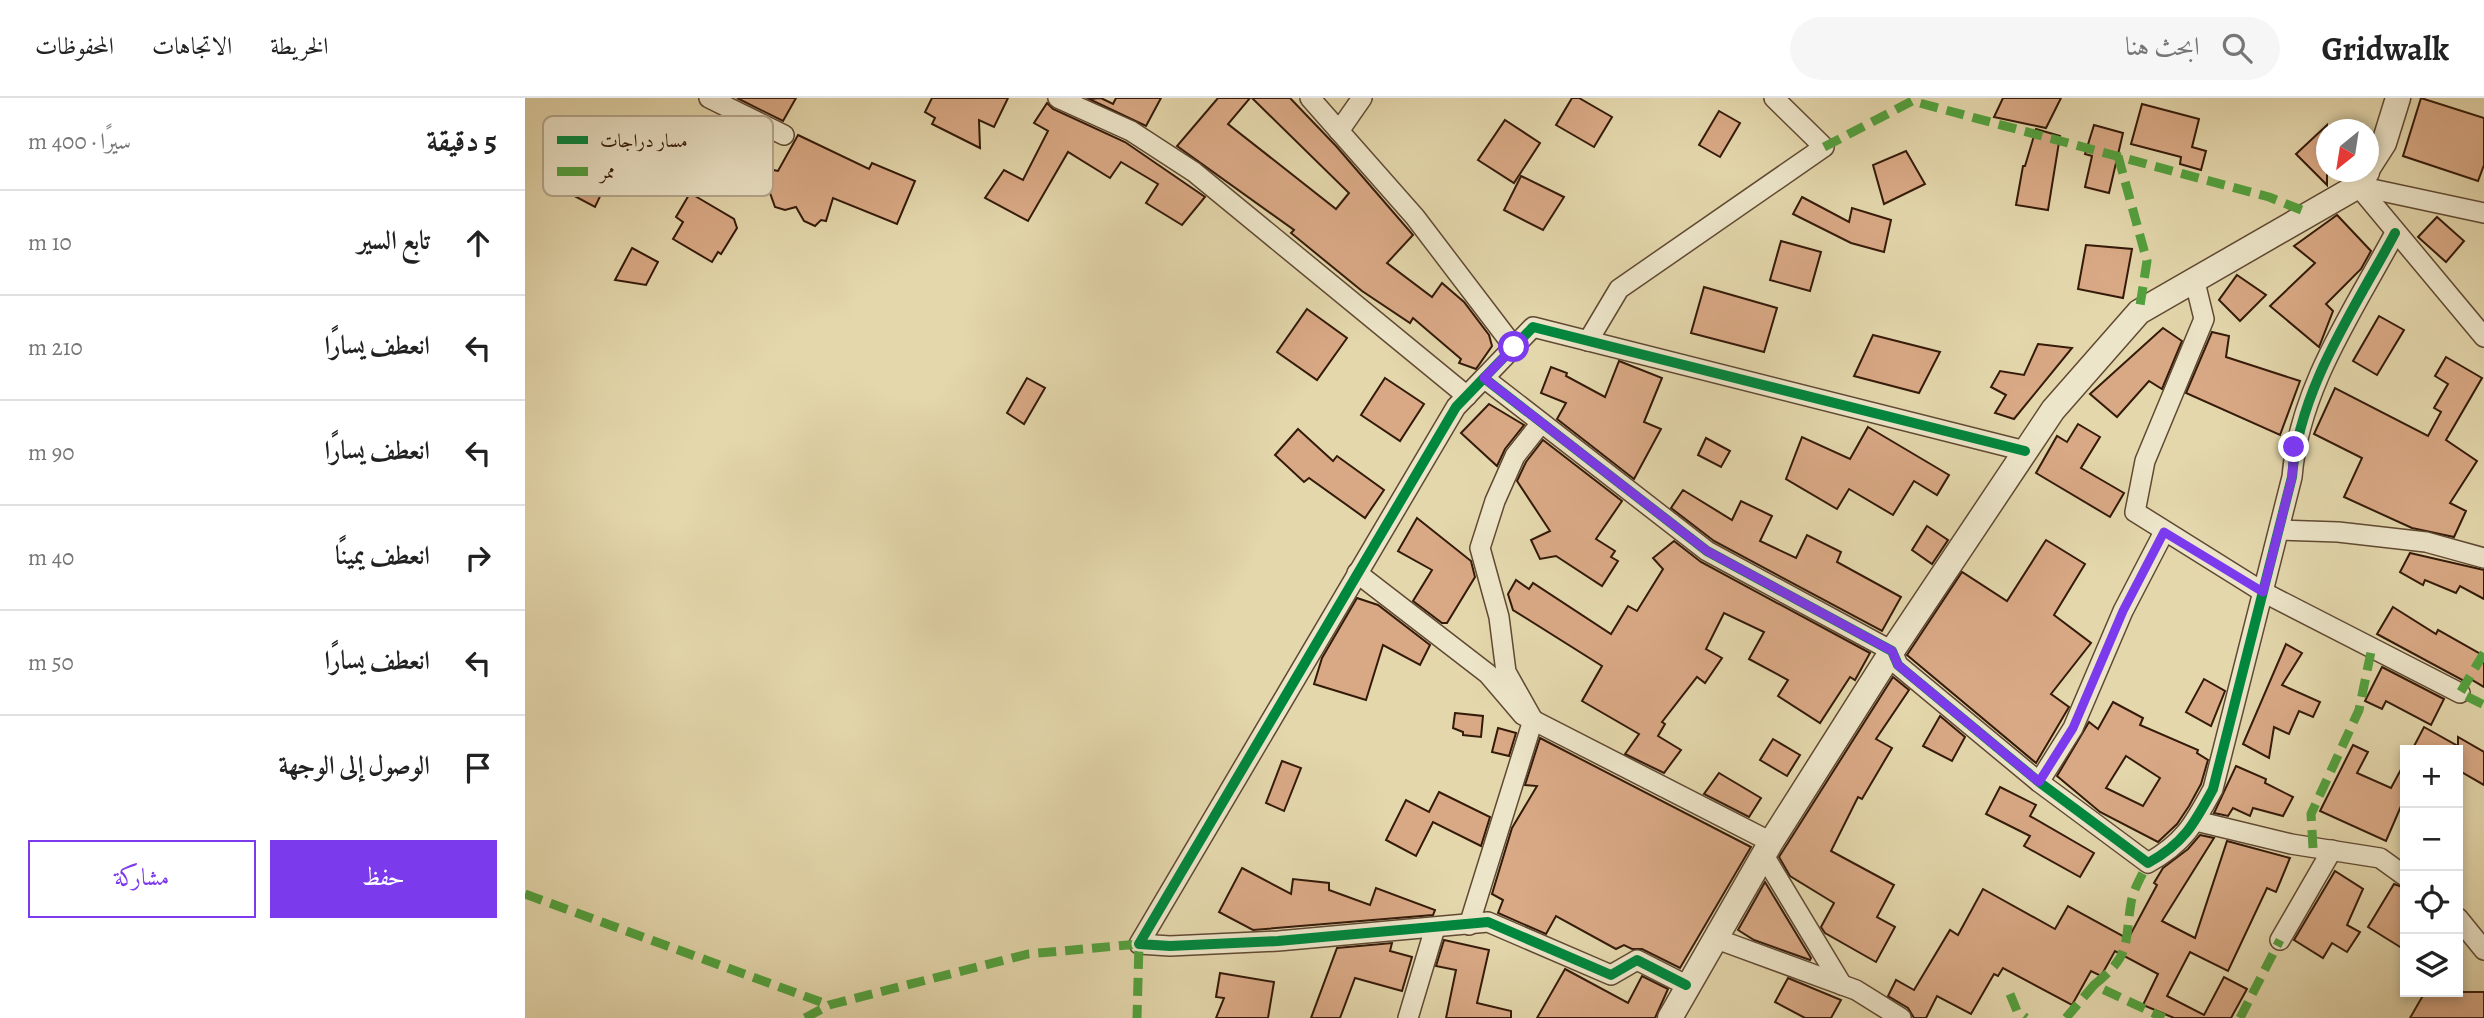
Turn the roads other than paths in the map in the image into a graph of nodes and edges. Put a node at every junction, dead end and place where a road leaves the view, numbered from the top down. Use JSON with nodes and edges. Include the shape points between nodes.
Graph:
{"nodes":[{"id":1,"x":709,"y":98,"type":"edge"},
{"id":2,"x":1058,"y":98,"type":"edge"},
{"id":3,"x":1310,"y":98,"type":"edge"},
{"id":4,"x":1362,"y":98,"type":"edge"},
{"id":5,"x":1774,"y":98,"type":"edge"},
{"id":6,"x":2398,"y":98,"type":"edge"},
{"id":7,"x":746,"y":116,"type":"edge"},
{"id":8,"x":773,"y":129,"type":"edge"},
{"id":9,"x":1339,"y":131,"type":"junction"},
{"id":10,"x":785,"y":135,"type":"dead end"},
{"id":11,"x":2379,"y":151,"type":"edge"},
{"id":12,"x":2379,"y":180,"type":"edge"},
{"id":13,"x":2352,"y":182,"type":"edge"},
{"id":14,"x":2368,"y":182,"type":"edge"},
{"id":15,"x":2484,"y":213,"type":"edge"},
{"id":16,"x":2395,"y":233,"type":"junction"},
{"id":17,"x":2194,"y":278,"type":"junction"},
{"id":18,"x":2484,"y":337,"type":"edge"},
{"id":19,"x":1588,"y":341,"type":"junction"},
{"id":20,"x":1514,"y":347,"type":"junction"},
{"id":21,"x":1484,"y":378,"type":"junction"},
{"id":22,"x":1467,"y":396,"type":"junction"},
{"id":23,"x":1541,"y":422,"type":"junction"},
{"id":24,"x":2025,"y":451,"type":"junction"},
{"id":25,"x":2279,"y":530,"type":"junction"},
{"id":26,"x":2164,"y":532,"type":"junction"},
{"id":27,"x":2484,"y":558,"type":"edge"},
{"id":28,"x":1357,"y":573,"type":"junction"},
{"id":29,"x":2263,"y":592,"type":"junction"},
{"id":30,"x":1892,"y":651,"type":"junction"},
{"id":31,"x":2460,"y":693,"type":"dead end"},
{"id":32,"x":1534,"y":720,"type":"junction"},
{"id":33,"x":2039,"y":782,"type":"junction"},
{"id":34,"x":2196,"y":821,"type":"junction"},
{"id":35,"x":1767,"y":848,"type":"junction"},
{"id":36,"x":2332,"y":850,"type":"junction"},
{"id":37,"x":2400,"y":872,"type":"edge"},
{"id":38,"x":2463,"y":924,"type":"edge"},
{"id":39,"x":1469,"y":925,"type":"junction"},
{"id":40,"x":1435,"y":928,"type":"junction"},
{"id":41,"x":1714,"y":938,"type":"junction"},
{"id":42,"x":2280,"y":940,"type":"dead end"},
{"id":43,"x":2484,"y":950,"type":"edge"},
{"id":44,"x":1686,"y":985,"type":"junction"},
{"id":45,"x":1842,"y":985,"type":"junction"},
{"id":46,"x":1408,"y":1018,"type":"edge"},
{"id":47,"x":1670,"y":1018,"type":"edge"},
{"id":48,"x":1901,"y":1018,"type":"edge"}],
"edges":[{"from":1,"to":7,"type":"street"},
{"from":2,"to":22,"type":"street","via":[[1131,131],[1194,172]]},
{"from":3,"to":9,"type":"street"},
{"from":4,"to":9,"type":"street"},
{"from":5,"to":19,"type":"street","via":[[1824,148],[1619,289]]},
{"from":6,"to":11,"type":"street"},
{"from":8,"to":10,"type":"street"},
{"from":9,"to":20,"type":"street","via":[[1415,217]]},
{"from":12,"to":15,"type":"street"},
{"from":13,"to":17,"type":"street"},
{"from":14,"to":16,"type":"street"},
{"from":16,"to":18,"type":"street"},
{"from":16,"to":25,"type":"street","via":[[2316,379],[2294,447]]},
{"from":17,"to":24,"type":"street","via":[[2139,312],[2053,410]]},
{"from":17,"to":26,"type":"street","via":[[2204,319],[2145,461],[2135,512]]},
{"from":19,"to":20,"type":"street","via":[[1533,327]]},
{"from":19,"to":24,"type":"street"},
{"from":20,"to":21,"type":"street"},
{"from":21,"to":22,"type":"street"},
{"from":21,"to":23,"type":"street"},
{"from":22,"to":28,"type":"street","via":[[1456,407]]},
{"from":23,"to":30,"type":"street","via":[[1707,551]]},
{"from":23,"to":32,"type":"street","via":[[1515,456],[1481,548],[1499,617],[1506,672]]},
{"from":24,"to":30,"type":"street"},
{"from":25,"to":27,"type":"street","via":[[2426,541]]},
{"from":25,"to":29,"type":"street"},
{"from":26,"to":29,"type":"street"},
{"from":26,"to":33,"type":"street","via":[[2123,611],[2073,728]]},
{"from":28,"to":32,"type":"street","via":[[1488,674],[1523,715]]},
{"from":28,"to":40,"type":"street","via":[[1139,944],[1278,941]]},
{"from":29,"to":31,"type":"street"},
{"from":29,"to":34,"type":"street","via":[[2213,789]]},
{"from":30,"to":33,"type":"street","via":[[1898,665]]},
{"from":30,"to":35,"type":"street"},
{"from":32,"to":35,"type":"street"},
{"from":32,"to":39,"type":"street"},
{"from":33,"to":34,"type":"street","via":[[2148,863],[2172,849]]},
{"from":34,"to":36,"type":"street"},
{"from":35,"to":41,"type":"street"},
{"from":35,"to":45,"type":"street"},
{"from":36,"to":37,"type":"street","via":[[2380,858]]},
{"from":36,"to":42,"type":"street"},
{"from":38,"to":43,"type":"street"},
{"from":39,"to":40,"type":"street"},
{"from":39,"to":44,"type":"street","via":[[1488,922],[1611,975],[1637,960]]},
{"from":40,"to":46,"type":"street"},
{"from":41,"to":44,"type":"street"},
{"from":41,"to":45,"type":"street"},
{"from":44,"to":47,"type":"street"},
{"from":45,"to":48,"type":"street"}]}
